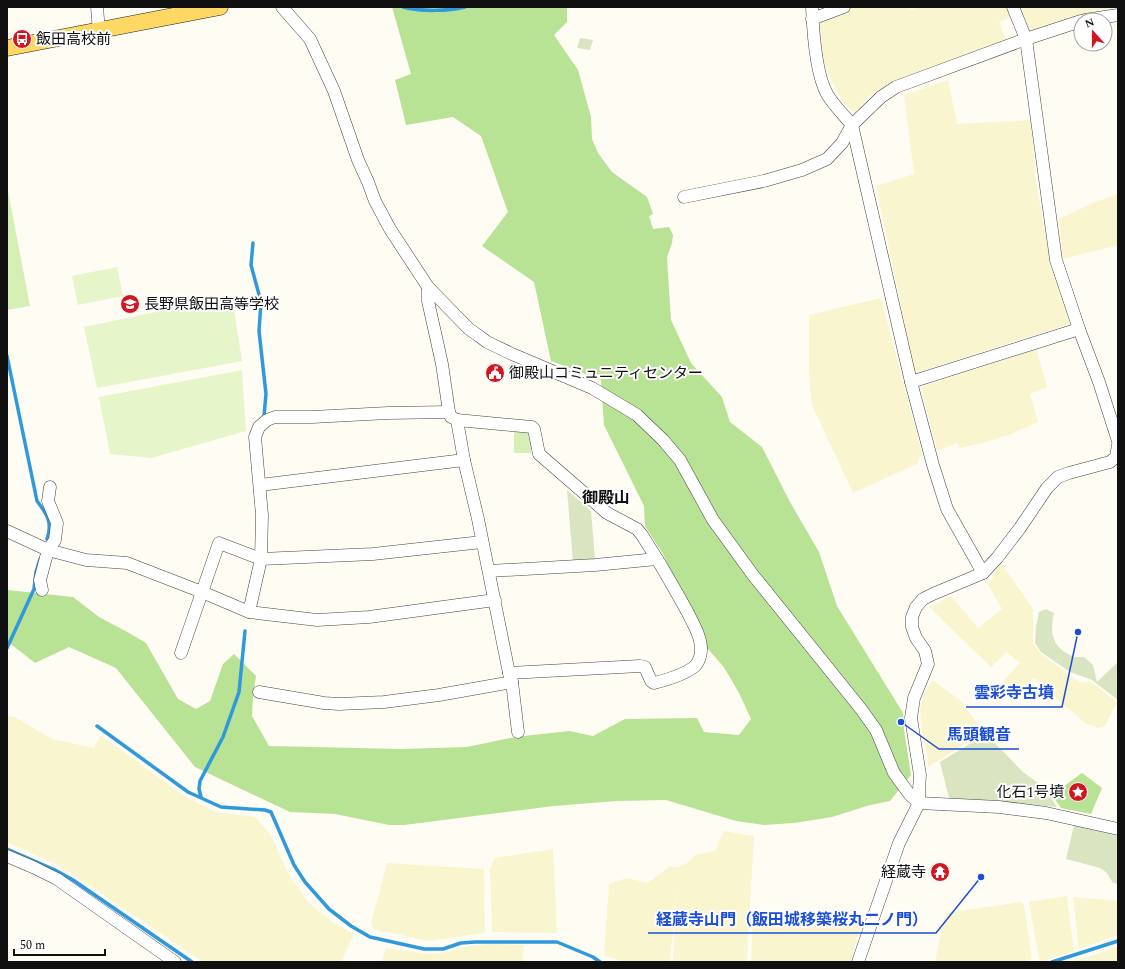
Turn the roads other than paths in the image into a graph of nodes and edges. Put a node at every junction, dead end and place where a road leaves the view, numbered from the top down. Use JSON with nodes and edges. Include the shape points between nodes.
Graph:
{"nodes":[{"id":1,"x":96,"y":7,"type":"edge"},
{"id":2,"x":220,"y":7,"type":"edge"},
{"id":3,"x":282,"y":7,"type":"edge"},
{"id":4,"x":844,"y":7,"type":"edge"},
{"id":5,"x":1014,"y":7,"type":"edge"},
{"id":6,"x":812,"y":13,"type":"edge"},
{"id":7,"x":1073,"y":24,"type":"edge"},
{"id":8,"x":99,"y":30,"type":"junction"},
{"id":9,"x":1026,"y":40,"type":"junction"},
{"id":10,"x":7,"y":48,"type":"edge"},
{"id":11,"x":852,"y":125,"type":"junction"},
{"id":12,"x":684,"y":197,"type":"dead end"},
{"id":13,"x":428,"y":287,"type":"junction"},
{"id":14,"x":1079,"y":329,"type":"junction"},
{"id":15,"x":911,"y":382,"type":"junction"},
{"id":16,"x":453,"y":416,"type":"junction"},
{"id":17,"x":1118,"y":441,"type":"edge"},
{"id":18,"x":1118,"y":445,"type":"edge"},
{"id":19,"x":464,"y":460,"type":"junction"},
{"id":20,"x":260,"y":485,"type":"junction"},
{"id":21,"x":50,"y":487,"type":"dead end"},
{"id":22,"x":7,"y":531,"type":"edge"},
{"id":23,"x":482,"y":542,"type":"junction"},
{"id":24,"x":48,"y":550,"type":"junction"},
{"id":25,"x":261,"y":559,"type":"junction"},
{"id":26,"x":657,"y":559,"type":"junction"},
{"id":27,"x":489,"y":571,"type":"junction"},
{"id":28,"x":982,"y":573,"type":"junction"},
{"id":29,"x":42,"y":590,"type":"dead end"},
{"id":30,"x":202,"y":592,"type":"junction"},
{"id":31,"x":495,"y":600,"type":"junction"},
{"id":32,"x":249,"y":612,"type":"junction"},
{"id":33,"x":181,"y":653,"type":"dead end"},
{"id":34,"x":510,"y":678,"type":"junction"},
{"id":35,"x":259,"y":692,"type":"dead end"},
{"id":36,"x":518,"y":732,"type":"dead end"},
{"id":37,"x":919,"y":803,"type":"junction"},
{"id":38,"x":1118,"y":829,"type":"edge"},
{"id":39,"x":7,"y":856,"type":"edge"},
{"id":40,"x":175,"y":962,"type":"edge"},
{"id":41,"x":858,"y":962,"type":"edge"}],
"edges":[{"from":1,"to":8,"type":"street"},
{"from":2,"to":8,"type":"main road"},
{"from":3,"to":13,"type":"street","via":[[310,39],[334,91],[375,202]]},
{"from":4,"to":6,"type":"street"},
{"from":5,"to":9,"type":"street"},
{"from":6,"to":11,"type":"street","via":[[819,71],[827,93]]},
{"from":7,"to":9,"type":"street"},
{"from":8,"to":10,"type":"main road"},
{"from":9,"to":11,"type":"street","via":[[896,87],[881,97]]},
{"from":9,"to":14,"type":"street","via":[[1056,260]]},
{"from":11,"to":12,"type":"street","via":[[842,143],[827,159],[802,170]]},
{"from":11,"to":15,"type":"street"},
{"from":13,"to":16,"type":"street","via":[[428,301]]},
{"from":13,"to":37,"type":"street","via":[[469,329],[487,342],[592,388],[637,415],[663,440],[680,460],[713,520],[753,575],[876,730],[894,773]]},
{"from":14,"to":15,"type":"street"},
{"from":14,"to":17,"type":"street"},
{"from":15,"to":28,"type":"street","via":[[947,509]]},
{"from":16,"to":19,"type":"street"},
{"from":16,"to":20,"type":"street","via":[[388,413],[266,420],[259,427],[255,437]]},
{"from":16,"to":26,"type":"street","via":[[532,427],[539,454],[607,513],[637,529]]},
{"from":18,"to":28,"type":"street","via":[[1116,457],[1110,462],[1058,477],[1047,488],[997,558]]},
{"from":19,"to":20,"type":"street"},
{"from":19,"to":23,"type":"street"},
{"from":20,"to":25,"type":"street"},
{"from":21,"to":24,"type":"street","via":[[48,502],[56,523],[55,540]]},
{"from":22,"to":24,"type":"street"},
{"from":23,"to":25,"type":"street","via":[[372,554]]},
{"from":23,"to":27,"type":"street"},
{"from":24,"to":29,"type":"street","via":[[40,580]]},
{"from":24,"to":30,"type":"street","via":[[86,560],[127,564]]},
{"from":25,"to":30,"type":"street","via":[[219,542]]},
{"from":25,"to":32,"type":"street"},
{"from":26,"to":27,"type":"street"},
{"from":26,"to":34,"type":"street","via":[[698,632],[700,657],[690,669],[654,683],[645,667],[640,666]]},
{"from":27,"to":31,"type":"street"},
{"from":28,"to":37,"type":"street","via":[[923,600],[916,607],[912,617],[912,627],[925,651],[928,664],[914,698],[911,718],[920,775]]},
{"from":30,"to":32,"type":"street"},
{"from":30,"to":33,"type":"street"},
{"from":31,"to":32,"type":"street","via":[[362,618],[317,620]]},
{"from":31,"to":34,"type":"street"},
{"from":34,"to":35,"type":"street","via":[[439,695],[384,702],[324,703]]},
{"from":34,"to":36,"type":"street"},
{"from":37,"to":38,"type":"street","via":[[1046,812]]},
{"from":37,"to":41,"type":"street","via":[[899,843]]},
{"from":39,"to":40,"type":"street","via":[[57,879]]}]}
